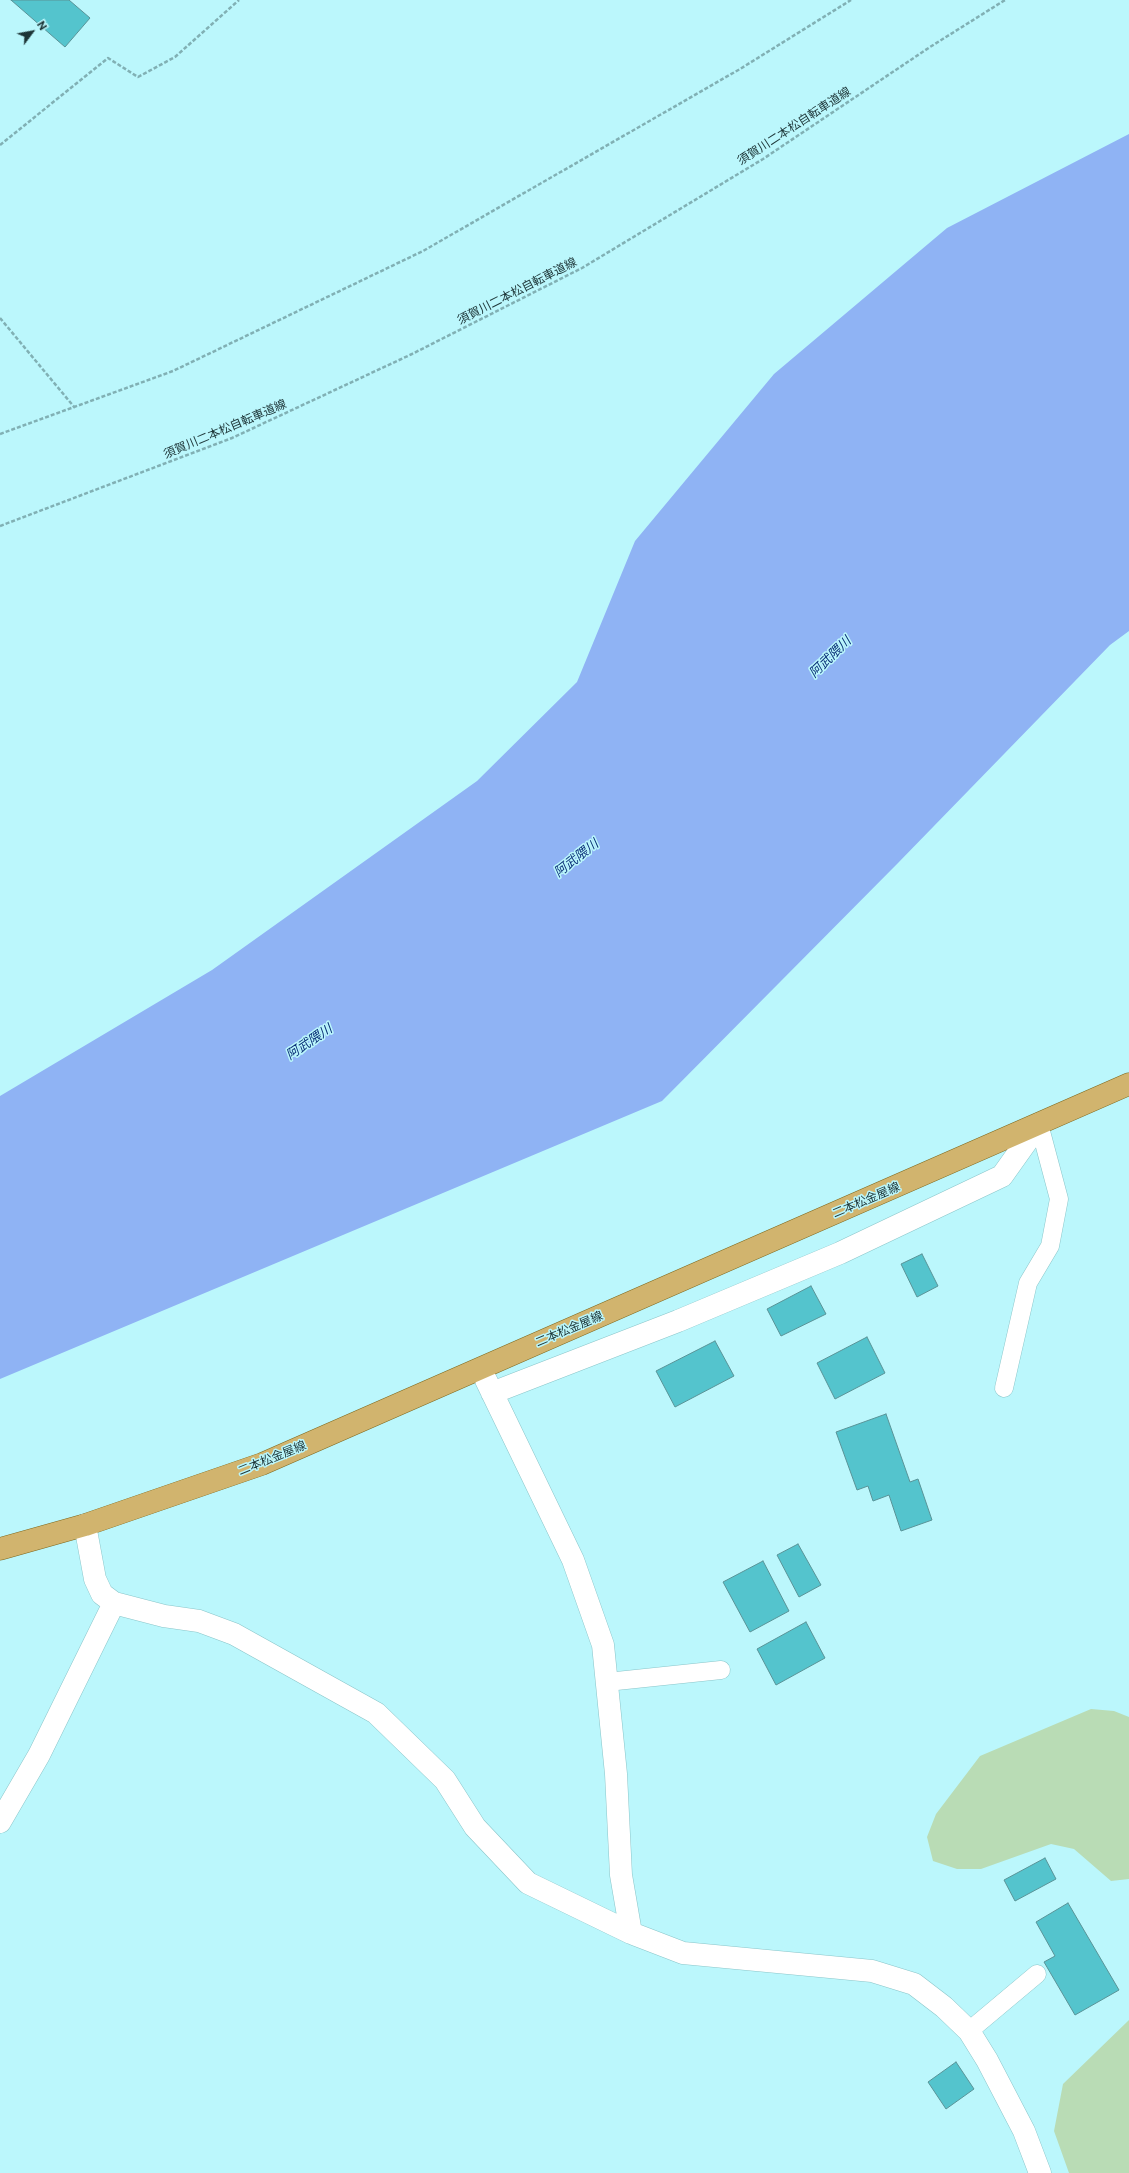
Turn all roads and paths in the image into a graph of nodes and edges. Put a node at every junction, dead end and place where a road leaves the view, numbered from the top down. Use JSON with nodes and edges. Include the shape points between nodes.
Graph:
{"nodes":[{"id":1,"x":239,"y":0,"type":"edge"},
{"id":2,"x":851,"y":0,"type":"edge"},
{"id":3,"x":1005,"y":0,"type":"edge"},
{"id":4,"x":0,"y":145,"type":"edge"},
{"id":5,"x":0,"y":318,"type":"edge"},
{"id":6,"x":75,"y":408,"type":"junction"},
{"id":7,"x":0,"y":434,"type":"edge"},
{"id":8,"x":0,"y":526,"type":"edge"},
{"id":9,"x":1129,"y":1084,"type":"edge"},
{"id":10,"x":1039,"y":1124,"type":"junction"},
{"id":11,"x":481,"y":1367,"type":"junction"},
{"id":12,"x":1004,"y":1388,"type":"dead end"},
{"id":13,"x":492,"y":1393,"type":"junction"},
{"id":14,"x":85,"y":1525,"type":"junction"},
{"id":15,"x":0,"y":1549,"type":"edge"},
{"id":16,"x":114,"y":1603,"type":"junction"},
{"id":17,"x":721,"y":1670,"type":"dead end"},
{"id":18,"x":607,"y":1682,"type":"junction"},
{"id":19,"x":0,"y":1822,"type":"edge"},
{"id":20,"x":631,"y":1933,"type":"junction"},
{"id":21,"x":1036,"y":1974,"type":"dead end"},
{"id":22,"x":969,"y":2031,"type":"junction"},
{"id":23,"x":1040,"y":2173,"type":"edge"}],
"edges":[{"from":1,"to":4,"type":"path","via":[[175,57],[138,77],[108,58]]},
{"from":2,"to":6,"type":"path","via":[[740,69],[423,250],[174,371]]},
{"from":3,"to":8,"type":"path","name":"須賀川二本松自転車道線","via":[[763,159],[582,268],[412,354],[232,438]]},
{"from":5,"to":6,"type":"path"},
{"from":6,"to":7,"type":"path"},
{"from":9,"to":10,"type":"main road","name":"二本松金屋線"},
{"from":10,"to":11,"type":"main road","name":"二本松金屋線"},
{"from":10,"to":12,"type":"lane","via":[[1059,1200],[1050,1246],[1028,1283]]},
{"from":10,"to":13,"type":"street","via":[[1002,1176],[840,1253],[678,1321]]},
{"from":11,"to":13,"type":"street"},
{"from":11,"to":14,"type":"main road","name":"二本松金屋線","via":[[262,1464]]},
{"from":13,"to":18,"type":"street","via":[[573,1560],[603,1645]]},
{"from":14,"to":15,"type":"main road","name":"二本松金屋線"},
{"from":14,"to":16,"type":"street","via":[[96,1579],[102,1594]]},
{"from":16,"to":19,"type":"street","via":[[39,1755]]},
{"from":16,"to":20,"type":"street","via":[[164,1616],[198,1621],[234,1634],[376,1713],[445,1780],[475,1827],[528,1883]]},
{"from":17,"to":18,"type":"lane"},
{"from":18,"to":20,"type":"street","via":[[616,1774],[621,1875]]},
{"from":20,"to":22,"type":"street","via":[[683,1953],[872,1970],[914,1984],[944,2007]]},
{"from":21,"to":22,"type":"lane"},
{"from":22,"to":23,"type":"street","via":[[1024,2131]]}]}
